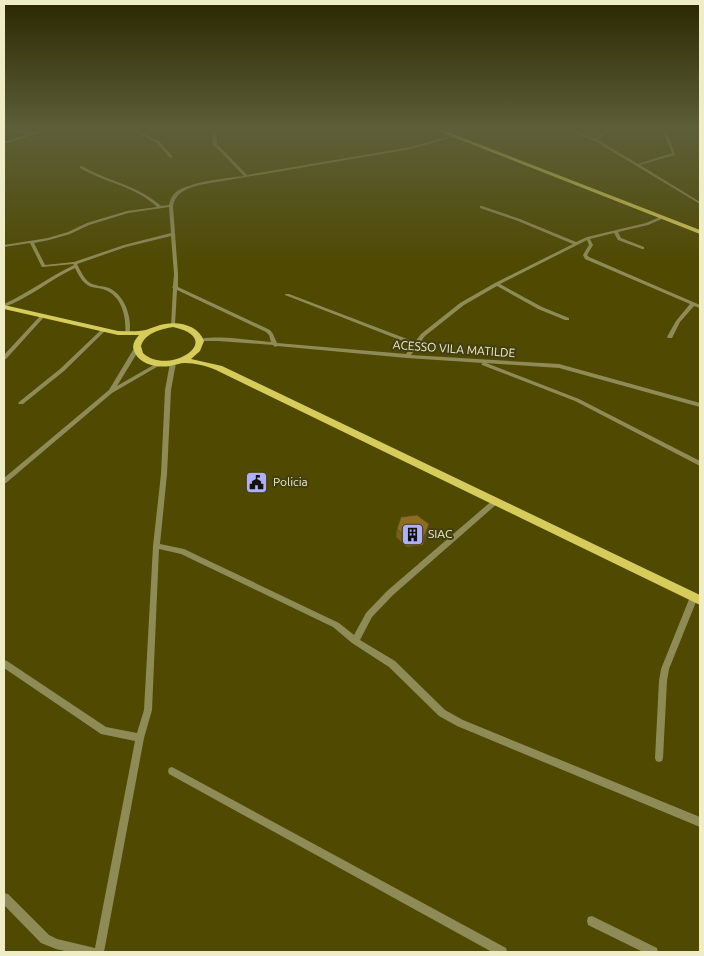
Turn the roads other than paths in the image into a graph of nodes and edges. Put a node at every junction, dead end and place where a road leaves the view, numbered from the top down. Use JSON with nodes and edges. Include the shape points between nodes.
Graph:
{"nodes":[{"id":1,"x":91,"y":174,"type":"edge"},
{"id":2,"x":244,"y":174,"type":"edge"},
{"id":3,"x":260,"y":174,"type":"edge"},
{"id":4,"x":551,"y":174,"type":"edge"},
{"id":5,"x":651,"y":174,"type":"edge"},
{"id":6,"x":246,"y":176,"type":"junction"},
{"id":7,"x":700,"y":203,"type":"edge"},
{"id":8,"x":171,"y":206,"type":"junction"},
{"id":9,"x":160,"y":207,"type":"junction"},
{"id":10,"x":481,"y":207,"type":"dead end"},
{"id":11,"x":663,"y":217,"type":"junction"},
{"id":12,"x":616,"y":232,"type":"junction"},
{"id":13,"x":700,"y":232,"type":"edge"},
{"id":14,"x":173,"y":234,"type":"junction"},
{"id":15,"x":588,"y":238,"type":"junction"},
{"id":16,"x":32,"y":242,"type":"junction"},
{"id":17,"x":576,"y":244,"type":"junction"},
{"id":18,"x":4,"y":246,"type":"edge"},
{"id":19,"x":643,"y":248,"type":"dead end"},
{"id":20,"x":75,"y":264,"type":"junction"},
{"id":21,"x":497,"y":284,"type":"junction"},
{"id":22,"x":174,"y":287,"type":"junction"},
{"id":23,"x":287,"y":295,"type":"dead end"},
{"id":24,"x":692,"y":304,"type":"junction"},
{"id":25,"x":4,"y":306,"type":"edge"},
{"id":26,"x":700,"y":307,"type":"edge"},
{"id":27,"x":43,"y":316,"type":"junction"},
{"id":28,"x":567,"y":319,"type":"dead end"},
{"id":29,"x":173,"y":325,"type":"junction"},
{"id":30,"x":104,"y":330,"type":"junction"},
{"id":31,"x":148,"y":332,"type":"junction"},
{"id":32,"x":118,"y":333,"type":"junction"},
{"id":33,"x":127,"y":334,"type":"junction"},
{"id":34,"x":670,"y":337,"type":"dead end"},
{"id":35,"x":200,"y":344,"type":"junction"},
{"id":36,"x":414,"y":344,"type":"junction"},
{"id":37,"x":275,"y":345,"type":"junction"},
{"id":38,"x":136,"y":349,"type":"junction"},
{"id":39,"x":407,"y":356,"type":"junction"},
{"id":40,"x":4,"y":358,"type":"edge"},
{"id":41,"x":183,"y":360,"type":"junction"},
{"id":42,"x":477,"y":361,"type":"junction"},
{"id":43,"x":173,"y":363,"type":"junction"},
{"id":44,"x":159,"y":364,"type":"junction"},
{"id":45,"x":211,"y":365,"type":"junction"},
{"id":46,"x":110,"y":392,"type":"junction"},
{"id":47,"x":21,"y":403,"type":"dead end"},
{"id":48,"x":700,"y":404,"type":"edge"},
{"id":49,"x":700,"y":464,"type":"edge"},
{"id":50,"x":4,"y":481,"type":"edge"},
{"id":51,"x":496,"y":501,"type":"junction"},
{"id":52,"x":156,"y":546,"type":"junction"},
{"id":53,"x":697,"y":598,"type":"edge"},
{"id":54,"x":355,"y":641,"type":"junction"},
{"id":55,"x":4,"y":664,"type":"edge"},
{"id":56,"x":140,"y":738,"type":"junction"},
{"id":57,"x":659,"y":758,"type":"dead end"},
{"id":58,"x":172,"y":771,"type":"dead end"},
{"id":59,"x":700,"y":822,"type":"edge"},
{"id":60,"x":4,"y":898,"type":"edge"},
{"id":61,"x":592,"y":921,"type":"dead end"},
{"id":62,"x":647,"y":951,"type":"edge"},
{"id":63,"x":90,"y":952,"type":"edge"},
{"id":64,"x":99,"y":952,"type":"edge"},
{"id":65,"x":502,"y":952,"type":"edge"}],
"edges":[{"from":1,"to":9,"type":"street","via":[[121,183]]},
{"from":2,"to":6,"type":"street"},
{"from":3,"to":6,"type":"street"},
{"from":4,"to":11,"type":"main road"},
{"from":5,"to":7,"type":"street"},
{"from":6,"to":8,"type":"street","via":[[188,187],[173,197]]},
{"from":8,"to":9,"type":"street"},
{"from":8,"to":14,"type":"street"},
{"from":9,"to":16,"type":"street","via":[[128,212]]},
{"from":10,"to":17,"type":"street"},
{"from":11,"to":12,"type":"street"},
{"from":11,"to":13,"type":"main road"},
{"from":12,"to":15,"type":"street"},
{"from":12,"to":19,"type":"street","via":[[619,239]]},
{"from":14,"to":20,"type":"street","via":[[125,246]]},
{"from":14,"to":22,"type":"street"},
{"from":15,"to":17,"type":"street"},
{"from":15,"to":24,"type":"street","via":[[591,245],[585,255],[587,258]]},
{"from":16,"to":18,"type":"street"},
{"from":16,"to":20,"type":"street","via":[[44,266]]},
{"from":17,"to":21,"type":"street"},
{"from":20,"to":25,"type":"street","via":[[23,298]]},
{"from":20,"to":33,"type":"street","via":[[84,281],[106,288],[116,296],[127,318]]},
{"from":21,"to":28,"type":"street"},
{"from":21,"to":36,"type":"street","via":[[462,304]]},
{"from":22,"to":29,"type":"street"},
{"from":22,"to":37,"type":"street","via":[[268,331]]},
{"from":23,"to":36,"type":"street"},
{"from":24,"to":26,"type":"street"},
{"from":24,"to":34,"type":"street"},
{"from":25,"to":27,"type":"main road"},
{"from":27,"to":30,"type":"main road"},
{"from":27,"to":40,"type":"street"},
{"from":29,"to":31,"type":"main road"},
{"from":29,"to":35,"type":"main road","via":[[193,329],[199,334]]},
{"from":30,"to":32,"type":"main road"},
{"from":30,"to":47,"type":"street"},
{"from":31,"to":33,"type":"main road"},
{"from":31,"to":38,"type":"main road","via":[[141,337]]},
{"from":32,"to":33,"type":"main road"},
{"from":32,"to":38,"type":"main road","via":[[129,339]]},
{"from":35,"to":37,"type":"street","name":"ACESSO VILA MATILDE","via":[[218,339]]},
{"from":35,"to":41,"type":"main road"},
{"from":35,"to":45,"type":"main road","via":[[201,355]]},
{"from":36,"to":39,"type":"street"},
{"from":37,"to":39,"type":"street","name":"ACESSO VILA MATILDE"},
{"from":38,"to":44,"type":"main road","via":[[139,357]]},
{"from":38,"to":46,"type":"street"},
{"from":39,"to":42,"type":"street","name":"ACESSO VILA MATILDE"},
{"from":41,"to":43,"type":"main road"},
{"from":41,"to":45,"type":"main road"},
{"from":42,"to":48,"type":"street","name":"ACESSO VILA MATILDE","via":[[566,367]]},
{"from":42,"to":49,"type":"street","via":[[577,400]]},
{"from":43,"to":44,"type":"main road"},
{"from":43,"to":52,"type":"street"},
{"from":44,"to":46,"type":"street"},
{"from":45,"to":51,"type":"main road"},
{"from":46,"to":50,"type":"street"},
{"from":51,"to":53,"type":"main road"},
{"from":51,"to":54,"type":"street","via":[[390,593],[369,615]]},
{"from":52,"to":54,"type":"street","via":[[182,551],[230,573],[327,620]]},
{"from":52,"to":56,"type":"street","via":[[148,710]]},
{"from":53,"to":57,"type":"street","via":[[662,681]]},
{"from":54,"to":59,"type":"street","via":[[392,664],[442,712],[460,723]]},
{"from":55,"to":56,"type":"street","via":[[104,731]]},
{"from":56,"to":64,"type":"street"},
{"from":58,"to":65,"type":"street"},
{"from":60,"to":63,"type":"street","via":[[45,939]]},
{"from":61,"to":62,"type":"street"}]}
